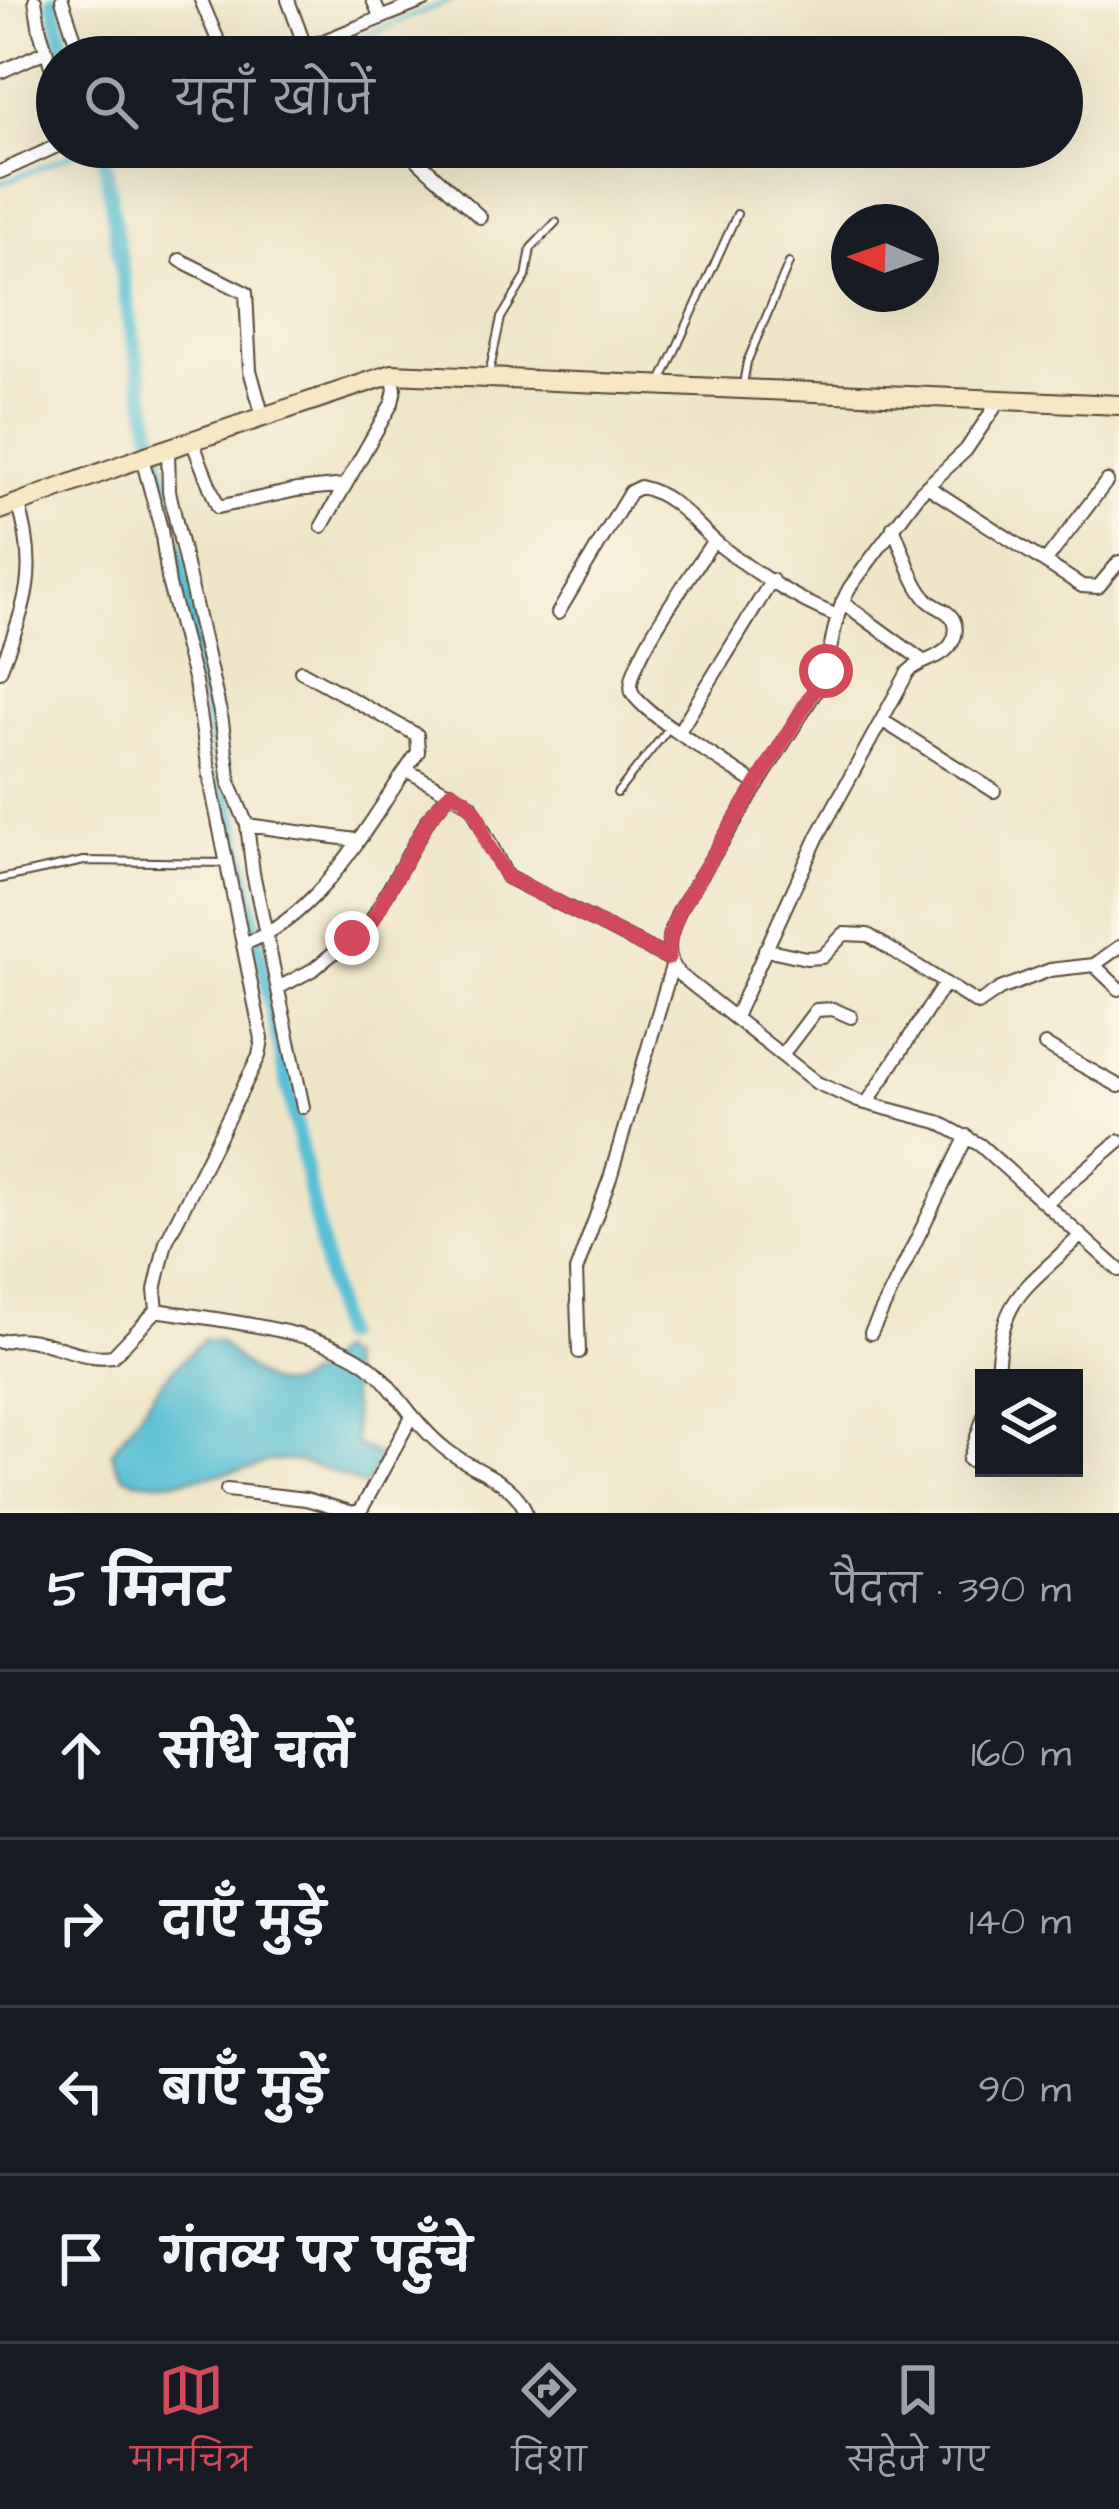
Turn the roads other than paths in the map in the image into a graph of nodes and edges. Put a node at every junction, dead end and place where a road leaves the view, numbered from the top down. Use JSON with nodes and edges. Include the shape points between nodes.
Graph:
{"nodes":[{"id":1,"x":35,"y":0,"type":"edge"},
{"id":2,"x":62,"y":0,"type":"edge"},
{"id":3,"x":201,"y":0,"type":"edge"},
{"id":4,"x":288,"y":0,"type":"edge"},
{"id":5,"x":373,"y":0,"type":"edge"},
{"id":6,"x":424,"y":0,"type":"edge"},
{"id":7,"x":381,"y":18,"type":"junction"},
{"id":8,"x":43,"y":36,"type":"edge"},
{"id":9,"x":74,"y":36,"type":"edge"},
{"id":10,"x":216,"y":36,"type":"edge"},
{"id":11,"x":302,"y":36,"type":"edge"},
{"id":12,"x":343,"y":36,"type":"edge"},
{"id":13,"x":36,"y":56,"type":"edge"},
{"id":14,"x":0,"y":72,"type":"edge"},
{"id":15,"x":36,"y":156,"type":"edge"},
{"id":16,"x":426,"y":168,"type":"edge"},
{"id":17,"x":0,"y":172,"type":"edge"},
{"id":18,"x":737,"y":214,"type":"dead end"},
{"id":19,"x":480,"y":218,"type":"dead end"},
{"id":20,"x":556,"y":222,"type":"dead end"},
{"id":21,"x":180,"y":260,"type":"dead end"},
{"id":22,"x":789,"y":263,"type":"dead end"},
{"id":23,"x":392,"y":374,"type":"junction"},
{"id":24,"x":488,"y":377,"type":"junction"},
{"id":25,"x":660,"y":383,"type":"junction"},
{"id":26,"x":743,"y":388,"type":"junction"},
{"id":27,"x":999,"y":400,"type":"junction"},
{"id":28,"x":1119,"y":405,"type":"edge"},
{"id":29,"x":263,"y":417,"type":"junction"},
{"id":30,"x":192,"y":441,"type":"junction"},
{"id":31,"x":154,"y":454,"type":"junction"},
{"id":32,"x":1107,"y":481,"type":"dead end"},
{"id":33,"x":345,"y":485,"type":"junction"},
{"id":34,"x":927,"y":487,"type":"junction"},
{"id":35,"x":9,"y":507,"type":"edge"},
{"id":36,"x":322,"y":526,"type":"dead end"},
{"id":37,"x":893,"y":527,"type":"junction"},
{"id":38,"x":714,"y":540,"type":"junction"},
{"id":39,"x":1045,"y":562,"type":"junction"},
{"id":40,"x":1119,"y":562,"type":"edge"},
{"id":41,"x":772,"y":580,"type":"junction"},
{"id":42,"x":840,"y":609,"type":"junction"},
{"id":43,"x":558,"y":613,"type":"dead end"},
{"id":44,"x":922,"y":661,"type":"junction"},
{"id":45,"x":0,"y":671,"type":"edge"},
{"id":46,"x":301,"y":671,"type":"dead end"},
{"id":47,"x":883,"y":721,"type":"junction"},
{"id":48,"x":676,"y":728,"type":"junction"},
{"id":49,"x":406,"y":770,"type":"junction"},
{"id":50,"x":758,"y":785,"type":"junction"},
{"id":51,"x":994,"y":790,"type":"dead end"},
{"id":52,"x":451,"y":792,"type":"junction"},
{"id":53,"x":617,"y":793,"type":"dead end"},
{"id":54,"x":247,"y":825,"type":"junction"},
{"id":55,"x":356,"y":840,"type":"junction"},
{"id":56,"x":229,"y":863,"type":"junction"},
{"id":57,"x":0,"y":880,"type":"edge"},
{"id":58,"x":257,"y":938,"type":"junction"},
{"id":59,"x":1119,"y":947,"type":"edge"},
{"id":60,"x":764,"y":949,"type":"junction"},
{"id":61,"x":670,"y":962,"type":"junction"},
{"id":62,"x":1094,"y":965,"type":"junction"},
{"id":63,"x":945,"y":982,"type":"junction"},
{"id":64,"x":278,"y":988,"type":"junction"},
{"id":65,"x":1119,"y":989,"type":"edge"},
{"id":66,"x":734,"y":1017,"type":"junction"},
{"id":67,"x":851,"y":1017,"type":"dead end"},
{"id":68,"x":1045,"y":1045,"type":"dead end"},
{"id":69,"x":782,"y":1054,"type":"junction"},
{"id":70,"x":1119,"y":1086,"type":"edge"},
{"id":71,"x":868,"y":1103,"type":"junction"},
{"id":72,"x":303,"y":1107,"type":"dead end"},
{"id":73,"x":967,"y":1136,"type":"junction"},
{"id":74,"x":1119,"y":1141,"type":"edge"},
{"id":75,"x":1047,"y":1202,"type":"junction"},
{"id":76,"x":1079,"y":1237,"type":"junction"},
{"id":77,"x":1119,"y":1270,"type":"edge"},
{"id":78,"x":157,"y":1310,"type":"junction"},
{"id":79,"x":871,"y":1334,"type":"dead end"},
{"id":80,"x":0,"y":1342,"type":"edge"},
{"id":81,"x":579,"y":1352,"type":"dead end"},
{"id":82,"x":998,"y":1369,"type":"edge"},
{"id":83,"x":411,"y":1418,"type":"junction"},
{"id":84,"x":975,"y":1442,"type":"edge"},
{"id":85,"x":969,"y":1460,"type":"dead end"},
{"id":86,"x":226,"y":1490,"type":"dead end"},
{"id":87,"x":353,"y":1513,"type":"edge"},
{"id":88,"x":526,"y":1513,"type":"edge"}],
"edges":[{"from":1,"to":8,"type":"street"},
{"from":2,"to":9,"type":"street"},
{"from":3,"to":10,"type":"street"},
{"from":4,"to":11,"type":"street"},
{"from":5,"to":7,"type":"street"},
{"from":6,"to":7,"type":"street"},
{"from":7,"to":12,"type":"street"},
{"from":13,"to":14,"type":"street"},
{"from":15,"to":17,"type":"street"},
{"from":16,"to":19,"type":"street"},
{"from":18,"to":25,"type":"lane"},
{"from":20,"to":24,"type":"lane","via":[[531,248],[526,277],[497,330]]},
{"from":21,"to":29,"type":"street","via":[[246,292],[250,370]]},
{"from":22,"to":26,"type":"lane"},
{"from":23,"to":24,"type":"street"},
{"from":23,"to":29,"type":"street"},
{"from":23,"to":33,"type":"street","via":[[392,403]]},
{"from":24,"to":25,"type":"street"},
{"from":25,"to":26,"type":"street"},
{"from":26,"to":27,"type":"street"},
{"from":27,"to":28,"type":"street"},
{"from":27,"to":34,"type":"street","via":[[966,450]]},
{"from":29,"to":30,"type":"street"},
{"from":30,"to":31,"type":"street"},
{"from":30,"to":33,"type":"street","via":[[218,507]]},
{"from":31,"to":35,"type":"street"},
{"from":31,"to":54,"type":"street","via":[[169,491],[230,784]]},
{"from":31,"to":56,"type":"street","via":[[169,585]]},
{"from":32,"to":39,"type":"street"},
{"from":33,"to":36,"type":"street"},
{"from":34,"to":37,"type":"street"},
{"from":34,"to":39,"type":"street"},
{"from":35,"to":45,"type":"street","via":[[28,535],[30,583]]},
{"from":37,"to":42,"type":"street"},
{"from":37,"to":44,"type":"street","via":[[922,593],[956,625],[951,645]]},
{"from":38,"to":41,"type":"street"},
{"from":38,"to":43,"type":"street","via":[[694,517],[640,487]]},
{"from":38,"to":48,"type":"street","via":[[631,672],[633,696]]},
{"from":39,"to":40,"type":"street","via":[[1093,589]]},
{"from":41,"to":42,"type":"street","via":[[818,608]]},
{"from":41,"to":48,"type":"street"},
{"from":42,"to":44,"type":"street"},
{"from":42,"to":50,"type":"street","via":[[819,686]]},
{"from":44,"to":47,"type":"street"},
{"from":46,"to":49,"type":"street","via":[[417,735],[418,752]]},
{"from":47,"to":51,"type":"street"},
{"from":47,"to":60,"type":"street"},
{"from":48,"to":50,"type":"street"},
{"from":48,"to":53,"type":"lane"},
{"from":49,"to":52,"type":"street"},
{"from":49,"to":55,"type":"street"},
{"from":50,"to":61,"type":"street","via":[[679,911]]},
{"from":52,"to":61,"type":"street","via":[[477,814],[507,877]]},
{"from":52,"to":64,"type":"street","via":[[368,929]]},
{"from":54,"to":55,"type":"street"},
{"from":54,"to":58,"type":"street"},
{"from":55,"to":58,"type":"street","via":[[303,905]]},
{"from":56,"to":57,"type":"lane","via":[[84,861]]},
{"from":56,"to":58,"type":"street"},
{"from":58,"to":64,"type":"street"},
{"from":58,"to":78,"type":"street","via":[[262,1048],[166,1242]]},
{"from":59,"to":62,"type":"street"},
{"from":60,"to":63,"type":"street","via":[[822,957],[854,932]]},
{"from":60,"to":66,"type":"street"},
{"from":61,"to":66,"type":"street"},
{"from":61,"to":81,"type":"street","via":[[576,1271]]},
{"from":62,"to":63,"type":"street","via":[[1050,970],[978,1004]]},
{"from":62,"to":65,"type":"street"},
{"from":63,"to":71,"type":"street"},
{"from":64,"to":72,"type":"street"},
{"from":66,"to":69,"type":"street"},
{"from":67,"to":69,"type":"street","via":[[816,1010]]},
{"from":68,"to":70,"type":"street"},
{"from":69,"to":71,"type":"street","via":[[817,1083]]},
{"from":71,"to":73,"type":"street"},
{"from":73,"to":75,"type":"street"},
{"from":73,"to":79,"type":"street"},
{"from":74,"to":75,"type":"street"},
{"from":75,"to":76,"type":"street"},
{"from":76,"to":77,"type":"street"},
{"from":76,"to":82,"type":"street","via":[[1004,1316]]},
{"from":78,"to":80,"type":"street","via":[[113,1356]]},
{"from":78,"to":83,"type":"street","via":[[333,1348],[379,1376]]},
{"from":83,"to":87,"type":"street","via":[[368,1501]]},
{"from":83,"to":88,"type":"street","via":[[520,1496]]},
{"from":84,"to":85,"type":"street"},
{"from":86,"to":87,"type":"street"}]}
